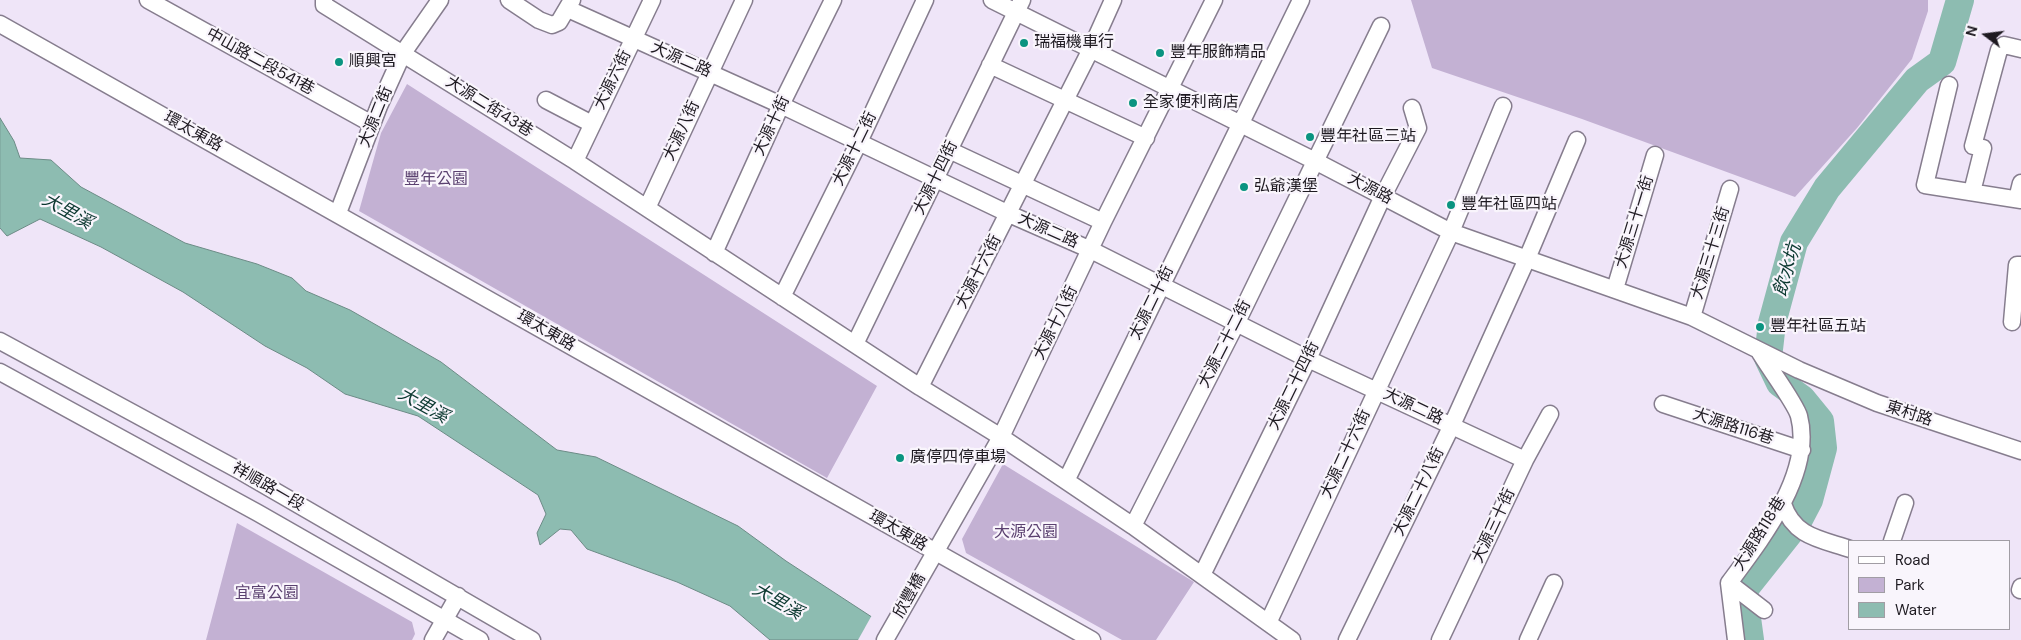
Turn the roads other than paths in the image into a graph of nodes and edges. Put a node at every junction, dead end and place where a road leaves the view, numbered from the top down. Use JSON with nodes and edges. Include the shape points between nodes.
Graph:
{"nodes":[{"id":1,"x":148,"y":0,"type":"edge"},
{"id":2,"x":324,"y":0,"type":"edge"},
{"id":3,"x":440,"y":0,"type":"edge"},
{"id":4,"x":509,"y":0,"type":"edge"},
{"id":5,"x":652,"y":0,"type":"edge"},
{"id":6,"x":744,"y":0,"type":"edge"},
{"id":7,"x":833,"y":0,"type":"edge"},
{"id":8,"x":925,"y":0,"type":"edge"},
{"id":9,"x":992,"y":0,"type":"edge"},
{"id":10,"x":1113,"y":0,"type":"edge"},
{"id":11,"x":1214,"y":0,"type":"edge"},
{"id":12,"x":1301,"y":0,"type":"edge"},
{"id":13,"x":570,"y":4,"type":"edge"},
{"id":14,"x":1019,"y":6,"type":"edge"},
{"id":15,"x":0,"y":24,"type":"edge"},
{"id":16,"x":1381,"y":26,"type":"dead end"},
{"id":17,"x":633,"y":38,"type":"junction"},
{"id":18,"x":1091,"y":49,"type":"junction"},
{"id":19,"x":2021,"y":49,"type":"edge"},
{"id":20,"x":403,"y":53,"type":"junction"},
{"id":21,"x":990,"y":65,"type":"junction"},
{"id":22,"x":709,"y":73,"type":"junction"},
{"id":23,"x":1949,"y":85,"type":"dead end"},
{"id":24,"x":1169,"y":90,"type":"junction"},
{"id":25,"x":546,"y":100,"type":"dead end"},
{"id":26,"x":1064,"y":100,"type":"junction"},
{"id":27,"x":781,"y":105,"type":"junction"},
{"id":28,"x":1503,"y":106,"type":"dead end"},
{"id":29,"x":1412,"y":108,"type":"dead end"},
{"id":30,"x":372,"y":124,"type":"junction"},
{"id":31,"x":592,"y":124,"type":"junction"},
{"id":32,"x":1241,"y":125,"type":"junction"},
{"id":33,"x":1146,"y":138,"type":"junction"},
{"id":34,"x":1577,"y":140,"type":"dead end"},
{"id":35,"x":859,"y":142,"type":"junction"},
{"id":36,"x":949,"y":150,"type":"junction"},
{"id":37,"x":1655,"y":155,"type":"dead end"},
{"id":38,"x":1315,"y":160,"type":"junction"},
{"id":39,"x":575,"y":161,"type":"junction"},
{"id":40,"x":936,"y":178,"type":"junction"},
{"id":41,"x":2021,"y":183,"type":"edge"},
{"id":42,"x":1021,"y":185,"type":"junction"},
{"id":43,"x":1730,"y":189,"type":"dead end"},
{"id":44,"x":1972,"y":192,"type":"junction"},
{"id":45,"x":1383,"y":196,"type":"junction"},
{"id":46,"x":2019,"y":200,"type":"edge"},
{"id":47,"x":647,"y":208,"type":"junction"},
{"id":48,"x":338,"y":213,"type":"junction"},
{"id":49,"x":1009,"y":214,"type":"junction"},
{"id":50,"x":1103,"y":222,"type":"junction"},
{"id":51,"x":1451,"y":232,"type":"junction"},
{"id":52,"x":1091,"y":250,"type":"junction"},
{"id":53,"x":714,"y":253,"type":"junction"},
{"id":54,"x":1526,"y":261,"type":"junction"},
{"id":55,"x":2021,"y":265,"type":"edge"},
{"id":56,"x":1160,"y":285,"type":"junction"},
{"id":57,"x":1615,"y":289,"type":"junction"},
{"id":58,"x":782,"y":297,"type":"junction"},
{"id":59,"x":1692,"y":317,"type":"junction"},
{"id":60,"x":1237,"y":322,"type":"junction"},
{"id":61,"x":2012,"y":322,"type":"dead end"},
{"id":62,"x":0,"y":341,"type":"edge"},
{"id":63,"x":855,"y":344,"type":"junction"},
{"id":64,"x":1759,"y":351,"type":"junction"},
{"id":65,"x":1308,"y":359,"type":"junction"},
{"id":66,"x":0,"y":372,"type":"edge"},
{"id":67,"x":920,"y":387,"type":"junction"},
{"id":68,"x":1375,"y":390,"type":"junction"},
{"id":69,"x":1663,"y":404,"type":"dead end"},
{"id":70,"x":1550,"y":414,"type":"dead end"},
{"id":71,"x":1452,"y":425,"type":"junction"},
{"id":72,"x":1001,"y":437,"type":"junction"},
{"id":73,"x":1802,"y":450,"type":"junction"},
{"id":74,"x":2021,"y":451,"type":"edge"},
{"id":75,"x":1525,"y":460,"type":"junction"},
{"id":76,"x":1066,"y":481,"type":"junction"},
{"id":77,"x":1905,"y":502,"type":"dead end"},
{"id":78,"x":1785,"y":510,"type":"junction"},
{"id":79,"x":1133,"y":526,"type":"junction"},
{"id":80,"x":1892,"y":540,"type":"edge"},
{"id":81,"x":1848,"y":548,"type":"edge"},
{"id":82,"x":934,"y":552,"type":"junction"},
{"id":83,"x":1202,"y":575,"type":"junction"},
{"id":84,"x":1554,"y":583,"type":"dead end"},
{"id":85,"x":1733,"y":587,"type":"junction"},
{"id":86,"x":458,"y":596,"type":"junction"},
{"id":87,"x":1764,"y":610,"type":"dead end"},
{"id":88,"x":445,"y":619,"type":"junction"},
{"id":89,"x":1268,"y":623,"type":"junction"},
{"id":90,"x":433,"y":640,"type":"edge"},
{"id":91,"x":480,"y":640,"type":"edge"},
{"id":92,"x":532,"y":640,"type":"edge"},
{"id":93,"x":885,"y":640,"type":"edge"},
{"id":94,"x":1092,"y":640,"type":"edge"},
{"id":95,"x":1292,"y":640,"type":"edge"},
{"id":96,"x":1347,"y":640,"type":"edge"},
{"id":97,"x":1440,"y":640,"type":"edge"},
{"id":98,"x":1528,"y":640,"type":"edge"},
{"id":99,"x":1736,"y":640,"type":"edge"}],
"edges":[{"from":1,"to":30,"type":"street","name":"中山路二段541巷"},
{"from":2,"to":20,"type":"street","name":"大源二街43巷","via":[[324,6]]},
{"from":3,"to":20,"type":"street","name":"大源二街"},
{"from":4,"to":13,"type":"street","via":[[552,25],[559,22]]},
{"from":5,"to":17,"type":"street","name":"大源六街"},
{"from":6,"to":22,"type":"street","name":"大源八街"},
{"from":7,"to":27,"type":"street","name":"大源十街"},
{"from":8,"to":35,"type":"street","name":"大源十二街"},
{"from":9,"to":14,"type":"street","name":"大源路"},
{"from":10,"to":18,"type":"street","name":"大源十六街"},
{"from":11,"to":24,"type":"street","name":"大源十八街"},
{"from":12,"to":32,"type":"street","name":"太源二十街"},
{"from":13,"to":17,"type":"street","name":"大源二路"},
{"from":14,"to":18,"type":"street","name":"大源路"},
{"from":14,"to":21,"type":"street","name":"大源十四街"},
{"from":15,"to":48,"type":"street","name":"環太東路"},
{"from":16,"to":38,"type":"street","name":"大源二十二街"},
{"from":17,"to":22,"type":"street","name":"大源二路"},
{"from":17,"to":31,"type":"street","name":"大源六街"},
{"from":18,"to":24,"type":"street","name":"大源路"},
{"from":18,"to":26,"type":"street","name":"大源十六街"},
{"from":19,"to":44,"type":"street","via":[[2004,45],[1999,50],[1973,146],[1983,148]]},
{"from":20,"to":30,"type":"street","name":"大源二街"},
{"from":20,"to":39,"type":"street","name":"大源二街43巷"},
{"from":21,"to":26,"type":"street"},
{"from":21,"to":36,"type":"street","name":"大源十四街"},
{"from":22,"to":27,"type":"street","name":"大源二路"},
{"from":22,"to":47,"type":"street","name":"大源八街"},
{"from":23,"to":44,"type":"street","via":[[1925,185]]},
{"from":24,"to":32,"type":"street","name":"大源路"},
{"from":24,"to":33,"type":"street","name":"大源十八街"},
{"from":25,"to":31,"type":"street"},
{"from":26,"to":33,"type":"street"},
{"from":26,"to":42,"type":"street","name":"大源十六街"},
{"from":27,"to":35,"type":"street","name":"大源二路"},
{"from":27,"to":53,"type":"street","name":"大源十街"},
{"from":28,"to":51,"type":"street","name":"大源二十六街"},
{"from":29,"to":45,"type":"street","name":"大源二十四街","via":[[1418,128]]},
{"from":30,"to":48,"type":"street","name":"大源二街"},
{"from":31,"to":39,"type":"street","name":"大源六街"},
{"from":32,"to":38,"type":"street","name":"大源路"},
{"from":32,"to":56,"type":"street","name":"太源二十街"},
{"from":33,"to":50,"type":"street","name":"大源十八街"},
{"from":34,"to":54,"type":"street","name":"大源二十八街"},
{"from":35,"to":40,"type":"street","name":"大源二路"},
{"from":35,"to":58,"type":"street","name":"大源十二街"},
{"from":36,"to":40,"type":"street","name":"大源十四街"},
{"from":36,"to":42,"type":"street"},
{"from":37,"to":57,"type":"street","name":"大源三十一街"},
{"from":38,"to":45,"type":"street","name":"大源路"},
{"from":38,"to":60,"type":"street","name":"大源二十二街"},
{"from":39,"to":47,"type":"street","name":"大源二街43巷"},
{"from":40,"to":49,"type":"street","name":"大源二路"},
{"from":40,"to":63,"type":"street","name":"大源十四街"},
{"from":41,"to":46,"type":"street"},
{"from":42,"to":49,"type":"street","name":"大源十六街"},
{"from":42,"to":50,"type":"street"},
{"from":43,"to":59,"type":"street","name":"大源三十三街"},
{"from":44,"to":46,"type":"street"},
{"from":45,"to":51,"type":"street","name":"大源路"},
{"from":45,"to":65,"type":"street","name":"大源二十四街"},
{"from":47,"to":53,"type":"street","name":"大源二街43巷"},
{"from":48,"to":82,"type":"street","name":"環太東路"},
{"from":49,"to":52,"type":"street","name":"大源二路"},
{"from":49,"to":67,"type":"street","name":"大源十六街"},
{"from":50,"to":52,"type":"street","name":"大源十八街"},
{"from":51,"to":54,"type":"street","name":"大源路"},
{"from":51,"to":68,"type":"street","name":"大源二十六街"},
{"from":52,"to":56,"type":"street","name":"大源二路"},
{"from":52,"to":72,"type":"street","name":"大源十八街"},
{"from":53,"to":58,"type":"street","name":"大源二街43巷"},
{"from":54,"to":57,"type":"street","name":"大源路"},
{"from":54,"to":71,"type":"street","name":"大源二十八街"},
{"from":55,"to":61,"type":"street","via":[[2017,265]]},
{"from":56,"to":60,"type":"street","name":"大源二路"},
{"from":56,"to":76,"type":"street","name":"太源二十街"},
{"from":57,"to":59,"type":"street","name":"大源路"},
{"from":58,"to":63,"type":"street","name":"大源二街43巷"},
{"from":59,"to":64,"type":"street","name":"大源路"},
{"from":60,"to":65,"type":"street","name":"大源二路"},
{"from":60,"to":79,"type":"street","name":"大源二十二街"},
{"from":62,"to":86,"type":"street","name":"祥順路一段","via":[[242,472]]},
{"from":63,"to":67,"type":"street","name":"大源二街43巷"},
{"from":64,"to":73,"type":"street","name":"大源路118巷","via":[[1799,415]]},
{"from":64,"to":74,"type":"street","name":"東村路","via":[[1877,404]]},
{"from":65,"to":68,"type":"street","name":"大源二路"},
{"from":65,"to":83,"type":"street","name":"大源二十四街"},
{"from":66,"to":88,"type":"street","name":"祥順路一段"},
{"from":67,"to":72,"type":"street","name":"大源二街43巷"},
{"from":68,"to":71,"type":"street","name":"大源二路"},
{"from":68,"to":89,"type":"street","name":"大源二十六街"},
{"from":69,"to":73,"type":"street","name":"大源路116巷"},
{"from":70,"to":75,"type":"street","name":"大源三十街"},
{"from":71,"to":75,"type":"street","name":"大源二路"},
{"from":71,"to":96,"type":"street","name":"大源二十八街"},
{"from":72,"to":76,"type":"street","name":"大源二街43巷"},
{"from":72,"to":82,"type":"street","name":"大源十八街"},
{"from":73,"to":78,"type":"street","name":"大源路118巷"},
{"from":75,"to":97,"type":"street","name":"大源三十街"},
{"from":76,"to":79,"type":"street","name":"大源二街43巷"},
{"from":77,"to":80,"type":"street"},
{"from":78,"to":81,"type":"street","via":[[1804,534]]},
{"from":78,"to":85,"type":"street","name":"大源路118巷","via":[[1752,552]]},
{"from":79,"to":83,"type":"street","name":"大源二街43巷"},
{"from":82,"to":93,"type":"street","name":"欣豐橋"},
{"from":82,"to":94,"type":"street","name":"環太東路"},
{"from":83,"to":89,"type":"street","name":"大源二街43巷"},
{"from":84,"to":98,"type":"street"},
{"from":85,"to":87,"type":"street"},
{"from":85,"to":99,"type":"street","name":"大源路118巷"},
{"from":86,"to":88,"type":"street"},
{"from":86,"to":92,"type":"street","name":"祥順路一段"},
{"from":88,"to":90,"type":"street"},
{"from":88,"to":91,"type":"street","name":"祥順路一段"},
{"from":89,"to":95,"type":"street","name":"大源二街43巷"}]}
